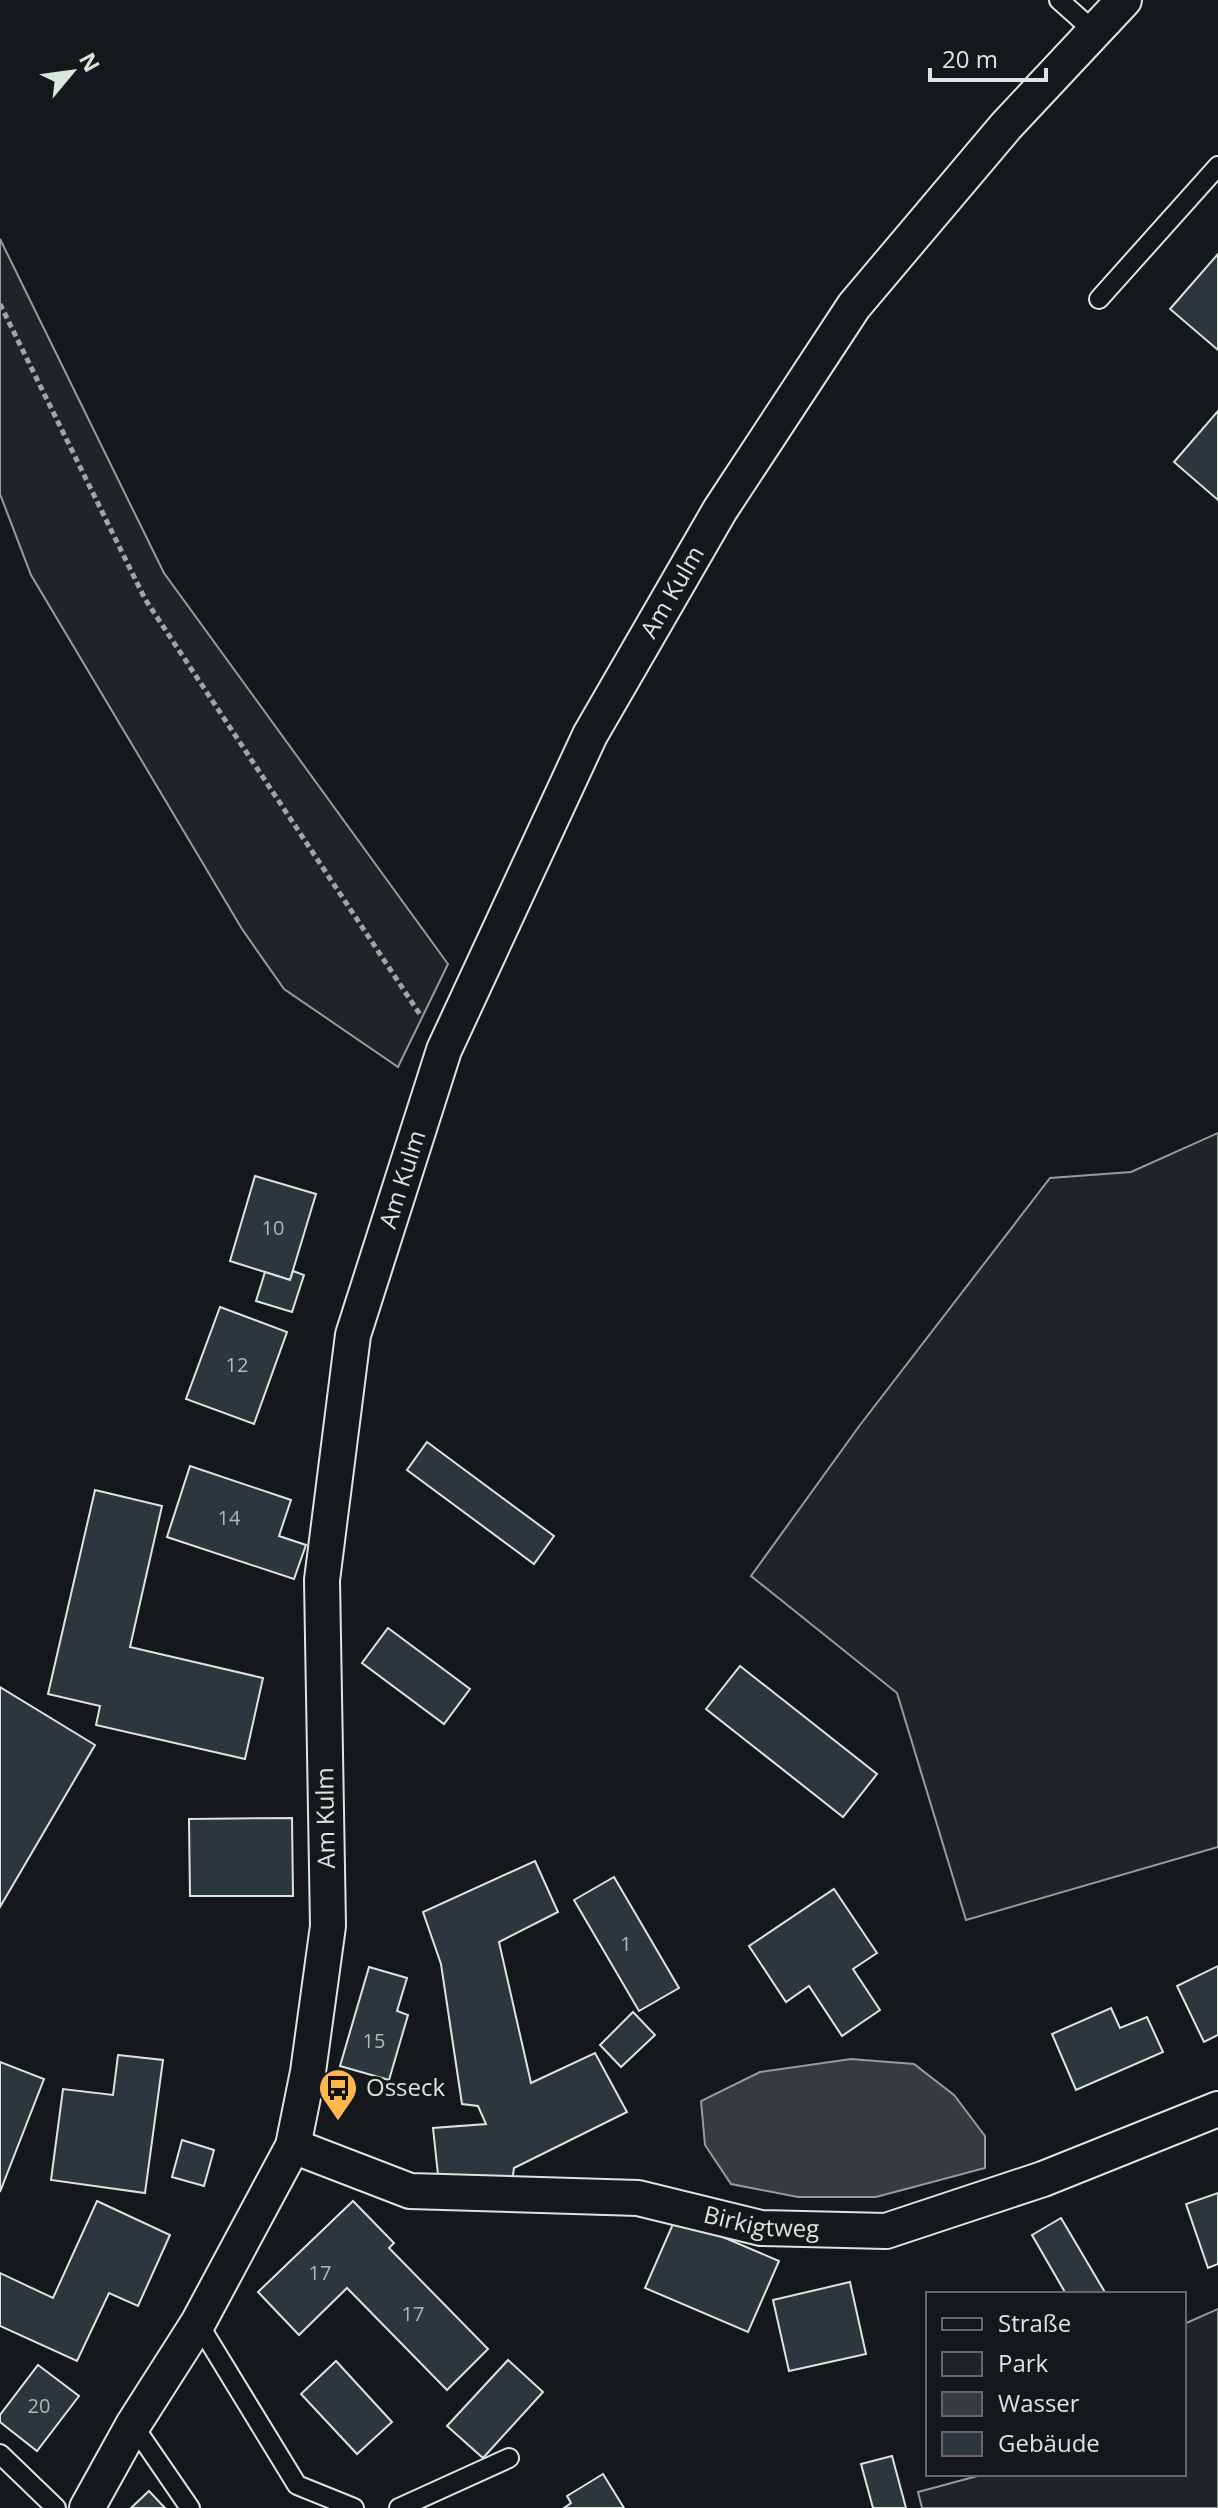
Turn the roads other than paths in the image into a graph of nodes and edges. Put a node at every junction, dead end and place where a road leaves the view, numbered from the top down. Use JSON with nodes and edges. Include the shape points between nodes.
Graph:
{"nodes":[{"id":1,"x":1059,"y":0,"type":"edge"},
{"id":2,"x":1124,"y":0,"type":"edge"},
{"id":3,"x":1095,"y":32,"type":"junction"},
{"id":4,"x":1218,"y":166,"type":"edge"},
{"id":5,"x":1099,"y":299,"type":"dead end"},
{"id":6,"x":1218,"y":2109,"type":"edge"},
{"id":7,"x":293,"y":2146,"type":"junction"},
{"id":8,"x":198,"y":2323,"type":"junction"},
{"id":9,"x":133,"y":2425,"type":"junction"},
{"id":10,"x":0,"y":2454,"type":"edge"},
{"id":11,"x":509,"y":2458,"type":"dead end"},
{"id":12,"x":56,"y":2508,"type":"edge"},
{"id":13,"x":87,"y":2508,"type":"edge"},
{"id":14,"x":190,"y":2508,"type":"edge"},
{"id":15,"x":354,"y":2508,"type":"edge"},
{"id":16,"x":399,"y":2508,"type":"edge"}],
"edges":[{"from":1,"to":3,"type":"lane"},
{"from":2,"to":3,"type":"street","name":"Am Kulm"},
{"from":3,"to":7,"type":"street","name":"Am Kulm","via":[[1006,126],[854,306],[720,510],[590,735],[444,1050],[353,1335],[322,1580],[328,1926]]},
{"from":4,"to":5,"type":"lane"},
{"from":6,"to":7,"type":"street","name":"Birkigtweg","via":[[1043,2179],[886,2231],[761,2228],[638,2198],[410,2191]]},
{"from":7,"to":8,"type":"street","name":"Am Kulm"},
{"from":8,"to":9,"type":"street","name":"Am Kulm"},
{"from":8,"to":15,"type":"lane","via":[[297,2485]]},
{"from":9,"to":13,"type":"street","name":"Am Kulm"},
{"from":9,"to":14,"type":"lane"},
{"from":10,"to":12,"type":"lane"},
{"from":11,"to":16,"type":"lane"}]}
